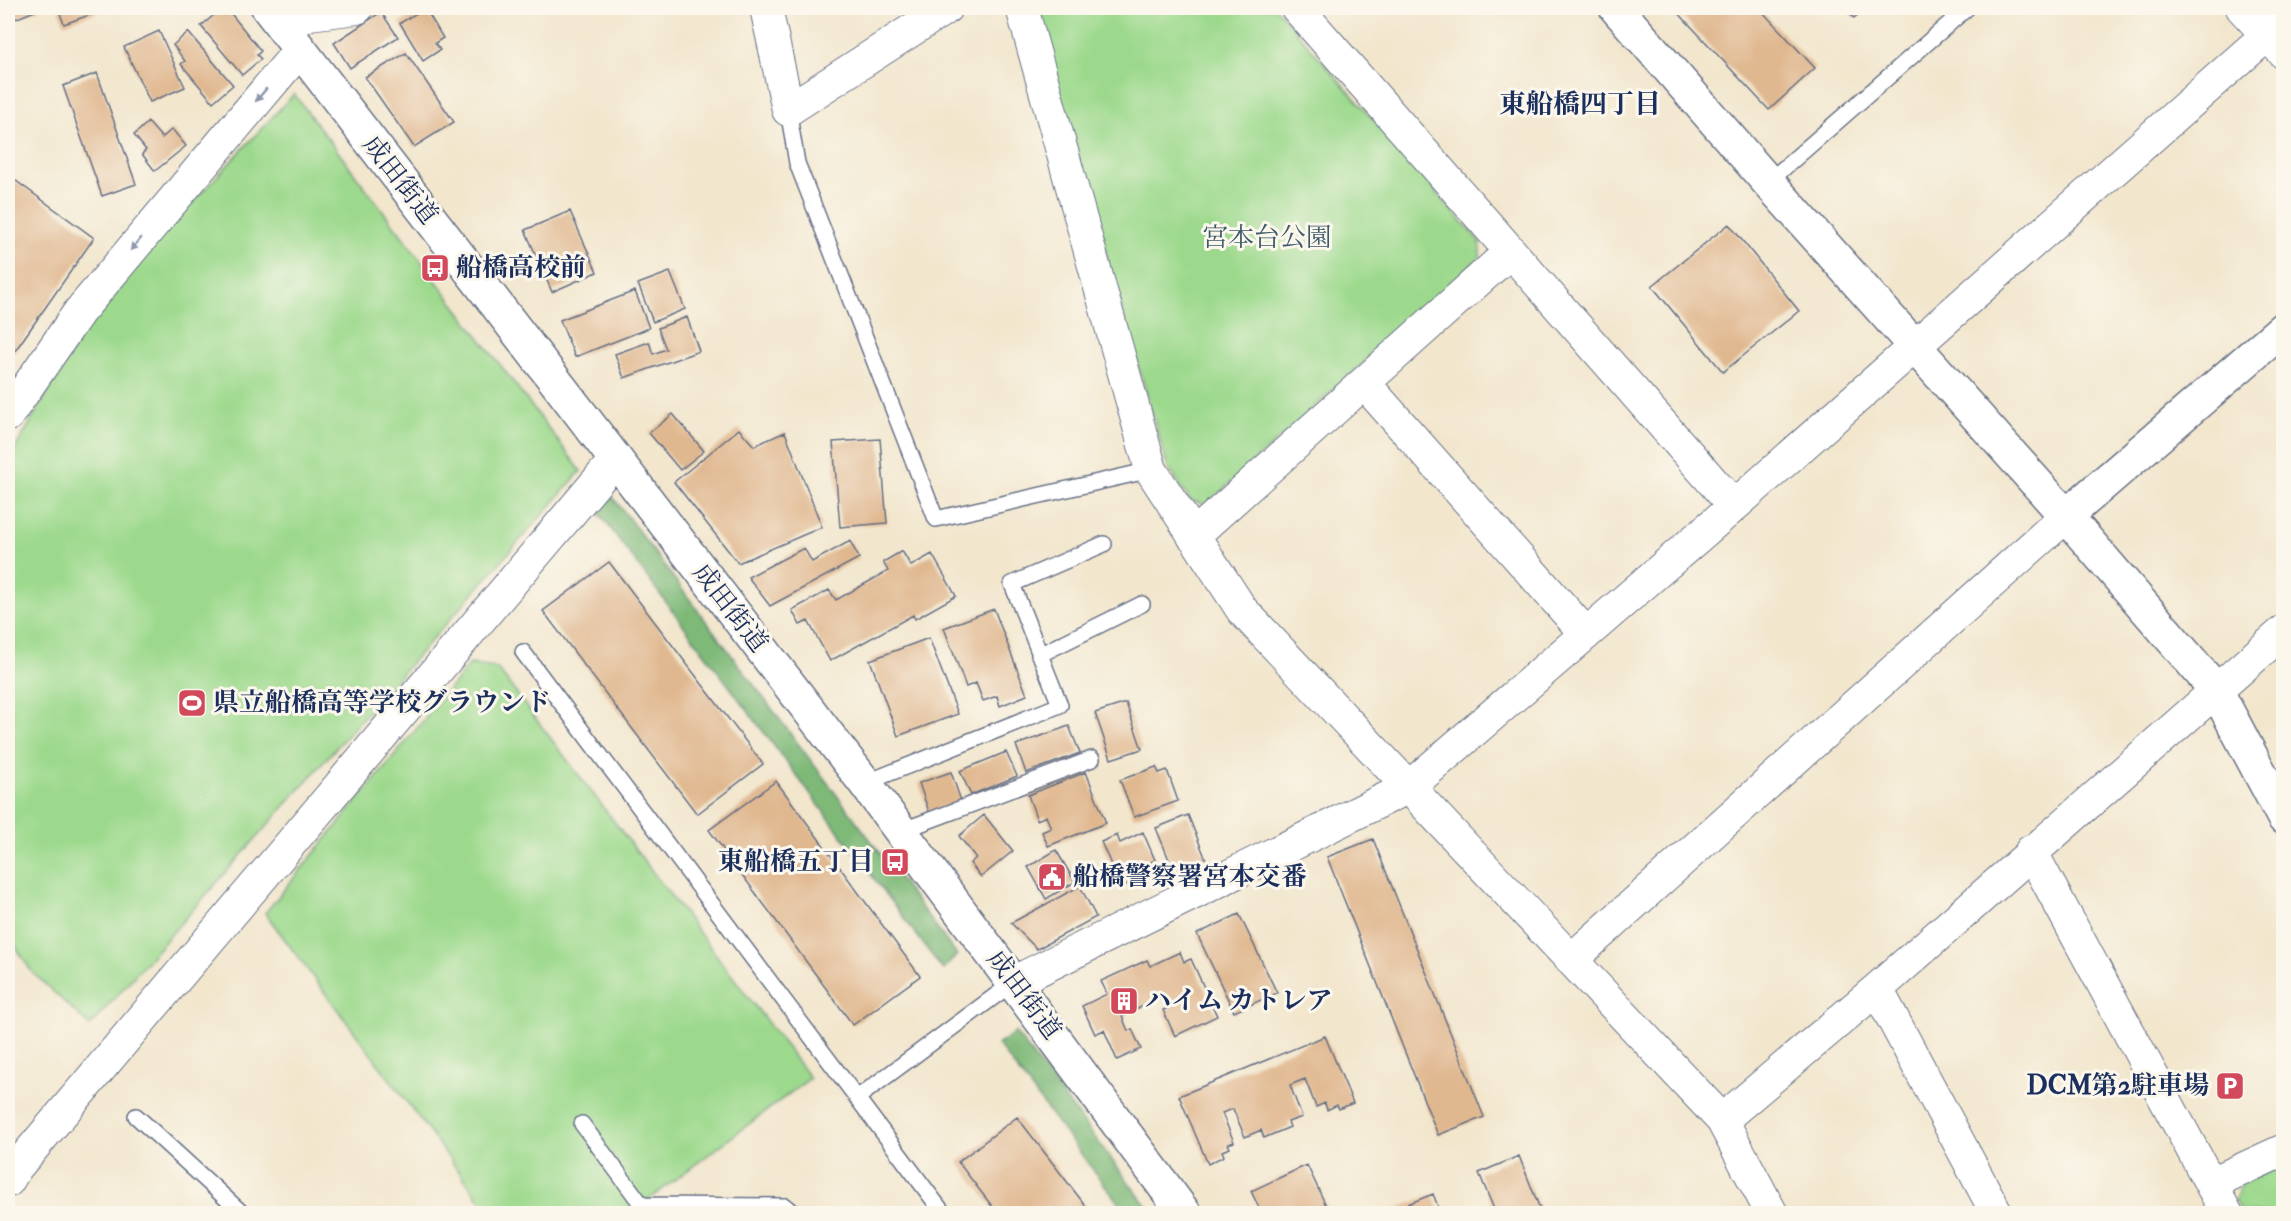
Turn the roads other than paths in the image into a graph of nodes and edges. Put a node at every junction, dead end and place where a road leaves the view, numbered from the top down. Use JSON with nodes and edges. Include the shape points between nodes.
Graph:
{"nodes":[{"id":1,"x":357,"y":8,"type":"edge"},
{"id":2,"x":766,"y":8,"type":"edge"},
{"id":3,"x":945,"y":8,"type":"edge"},
{"id":4,"x":1022,"y":8,"type":"edge"},
{"id":5,"x":1297,"y":8,"type":"edge"},
{"id":6,"x":1616,"y":8,"type":"edge"},
{"id":7,"x":1966,"y":8,"type":"edge"},
{"id":8,"x":2242,"y":8,"type":"edge"},
{"id":9,"x":283,"y":29,"type":"edge"},
{"id":10,"x":2278,"y":36,"type":"edge"},
{"id":11,"x":788,"y":110,"type":"junction"},
{"id":12,"x":1768,"y":182,"type":"junction"},
{"id":13,"x":1510,"y":252,"type":"junction"},
{"id":14,"x":2283,"y":328,"type":"edge"},
{"id":15,"x":1915,"y":346,"type":"junction"},
{"id":16,"x":1364,"y":383,"type":"junction"},
{"id":17,"x":8,"y":415,"type":"edge"},
{"id":18,"x":616,"y":459,"type":"junction"},
{"id":19,"x":1151,"y":471,"type":"junction"},
{"id":20,"x":1734,"y":506,"type":"junction"},
{"id":21,"x":2066,"y":516,"type":"junction"},
{"id":22,"x":1193,"y":536,"type":"junction"},
{"id":23,"x":1104,"y":544,"type":"dead end"},
{"id":24,"x":1142,"y":604,"type":"dead end"},
{"id":25,"x":2283,"y":631,"type":"edge"},
{"id":26,"x":1586,"y":634,"type":"junction"},
{"id":27,"x":523,"y":652,"type":"dead end"},
{"id":28,"x":1039,"y":655,"type":"junction"},
{"id":29,"x":2216,"y":690,"type":"junction"},
{"id":30,"x":1092,"y":759,"type":"dead end"},
{"id":31,"x":865,"y":783,"type":"junction"},
{"id":32,"x":1409,"y":787,"type":"junction"},
{"id":33,"x":2283,"y":818,"type":"edge"},
{"id":34,"x":901,"y":831,"type":"junction"},
{"id":35,"x":2031,"y":851,"type":"junction"},
{"id":36,"x":1571,"y":960,"type":"junction"},
{"id":37,"x":1014,"y":982,"type":"junction"},
{"id":38,"x":1877,"y":988,"type":"junction"},
{"id":39,"x":857,"y":1098,"type":"junction"},
{"id":40,"x":136,"y":1116,"type":"dead end"},
{"id":41,"x":1722,"y":1120,"type":"junction"},
{"id":42,"x":582,"y":1124,"type":"dead end"},
{"id":43,"x":2283,"y":1150,"type":"edge"},
{"id":44,"x":8,"y":1180,"type":"edge"},
{"id":45,"x":2212,"y":1183,"type":"junction"},
{"id":46,"x":243,"y":1214,"type":"edge"},
{"id":47,"x":794,"y":1214,"type":"edge"},
{"id":48,"x":944,"y":1214,"type":"edge"},
{"id":49,"x":1185,"y":1214,"type":"edge"},
{"id":50,"x":1772,"y":1214,"type":"edge"},
{"id":51,"x":1997,"y":1214,"type":"edge"},
{"id":52,"x":2227,"y":1214,"type":"edge"}],
"edges":[{"from":1,"to":9,"type":"street","via":[[309,14]]},
{"from":2,"to":11,"type":"street"},
{"from":3,"to":11,"type":"street"},
{"from":4,"to":19,"type":"street"},
{"from":5,"to":13,"type":"street"},
{"from":6,"to":12,"type":"street"},
{"from":7,"to":12,"type":"lane"},
{"from":8,"to":10,"type":"street"},
{"from":9,"to":17,"type":"street","one_way":true},
{"from":9,"to":18,"type":"street","name":"成田街道"},
{"from":10,"to":15,"type":"street"},
{"from":11,"to":19,"type":"lane","via":[[797,163],[936,519]]},
{"from":12,"to":15,"type":"street"},
{"from":13,"to":16,"type":"street"},
{"from":13,"to":20,"type":"street"},
{"from":14,"to":21,"type":"street"},
{"from":15,"to":20,"type":"street"},
{"from":15,"to":21,"type":"street"},
{"from":16,"to":22,"type":"street"},
{"from":16,"to":26,"type":"street"},
{"from":18,"to":31,"type":"street","name":"成田街道"},
{"from":18,"to":44,"type":"street"},
{"from":19,"to":22,"type":"street"},
{"from":20,"to":26,"type":"street"},
{"from":21,"to":29,"type":"street"},
{"from":21,"to":36,"type":"street"},
{"from":22,"to":32,"type":"street","via":[[1242,610]]},
{"from":23,"to":28,"type":"lane","via":[[1012,584]]},
{"from":24,"to":28,"type":"lane"},
{"from":25,"to":29,"type":"street"},
{"from":26,"to":32,"type":"street"},
{"from":27,"to":39,"type":"lane"},
{"from":28,"to":31,"type":"lane","via":[[1060,705]]},
{"from":29,"to":33,"type":"street"},
{"from":29,"to":35,"type":"street"},
{"from":30,"to":34,"type":"lane"},
{"from":31,"to":34,"type":"street","name":"成田街道"},
{"from":32,"to":36,"type":"street"},
{"from":32,"to":37,"type":"street"},
{"from":34,"to":37,"type":"street","name":"成田街道"},
{"from":35,"to":38,"type":"street"},
{"from":35,"to":45,"type":"street"},
{"from":36,"to":41,"type":"street"},
{"from":37,"to":39,"type":"lane"},
{"from":37,"to":49,"type":"street","name":"成田街道"},
{"from":38,"to":41,"type":"street"},
{"from":38,"to":51,"type":"street"},
{"from":39,"to":48,"type":"lane"},
{"from":40,"to":46,"type":"lane"},
{"from":41,"to":50,"type":"street"},
{"from":42,"to":47,"type":"lane","via":[[642,1205],[785,1206]]},
{"from":43,"to":45,"type":"street"},
{"from":45,"to":52,"type":"street"}]}
